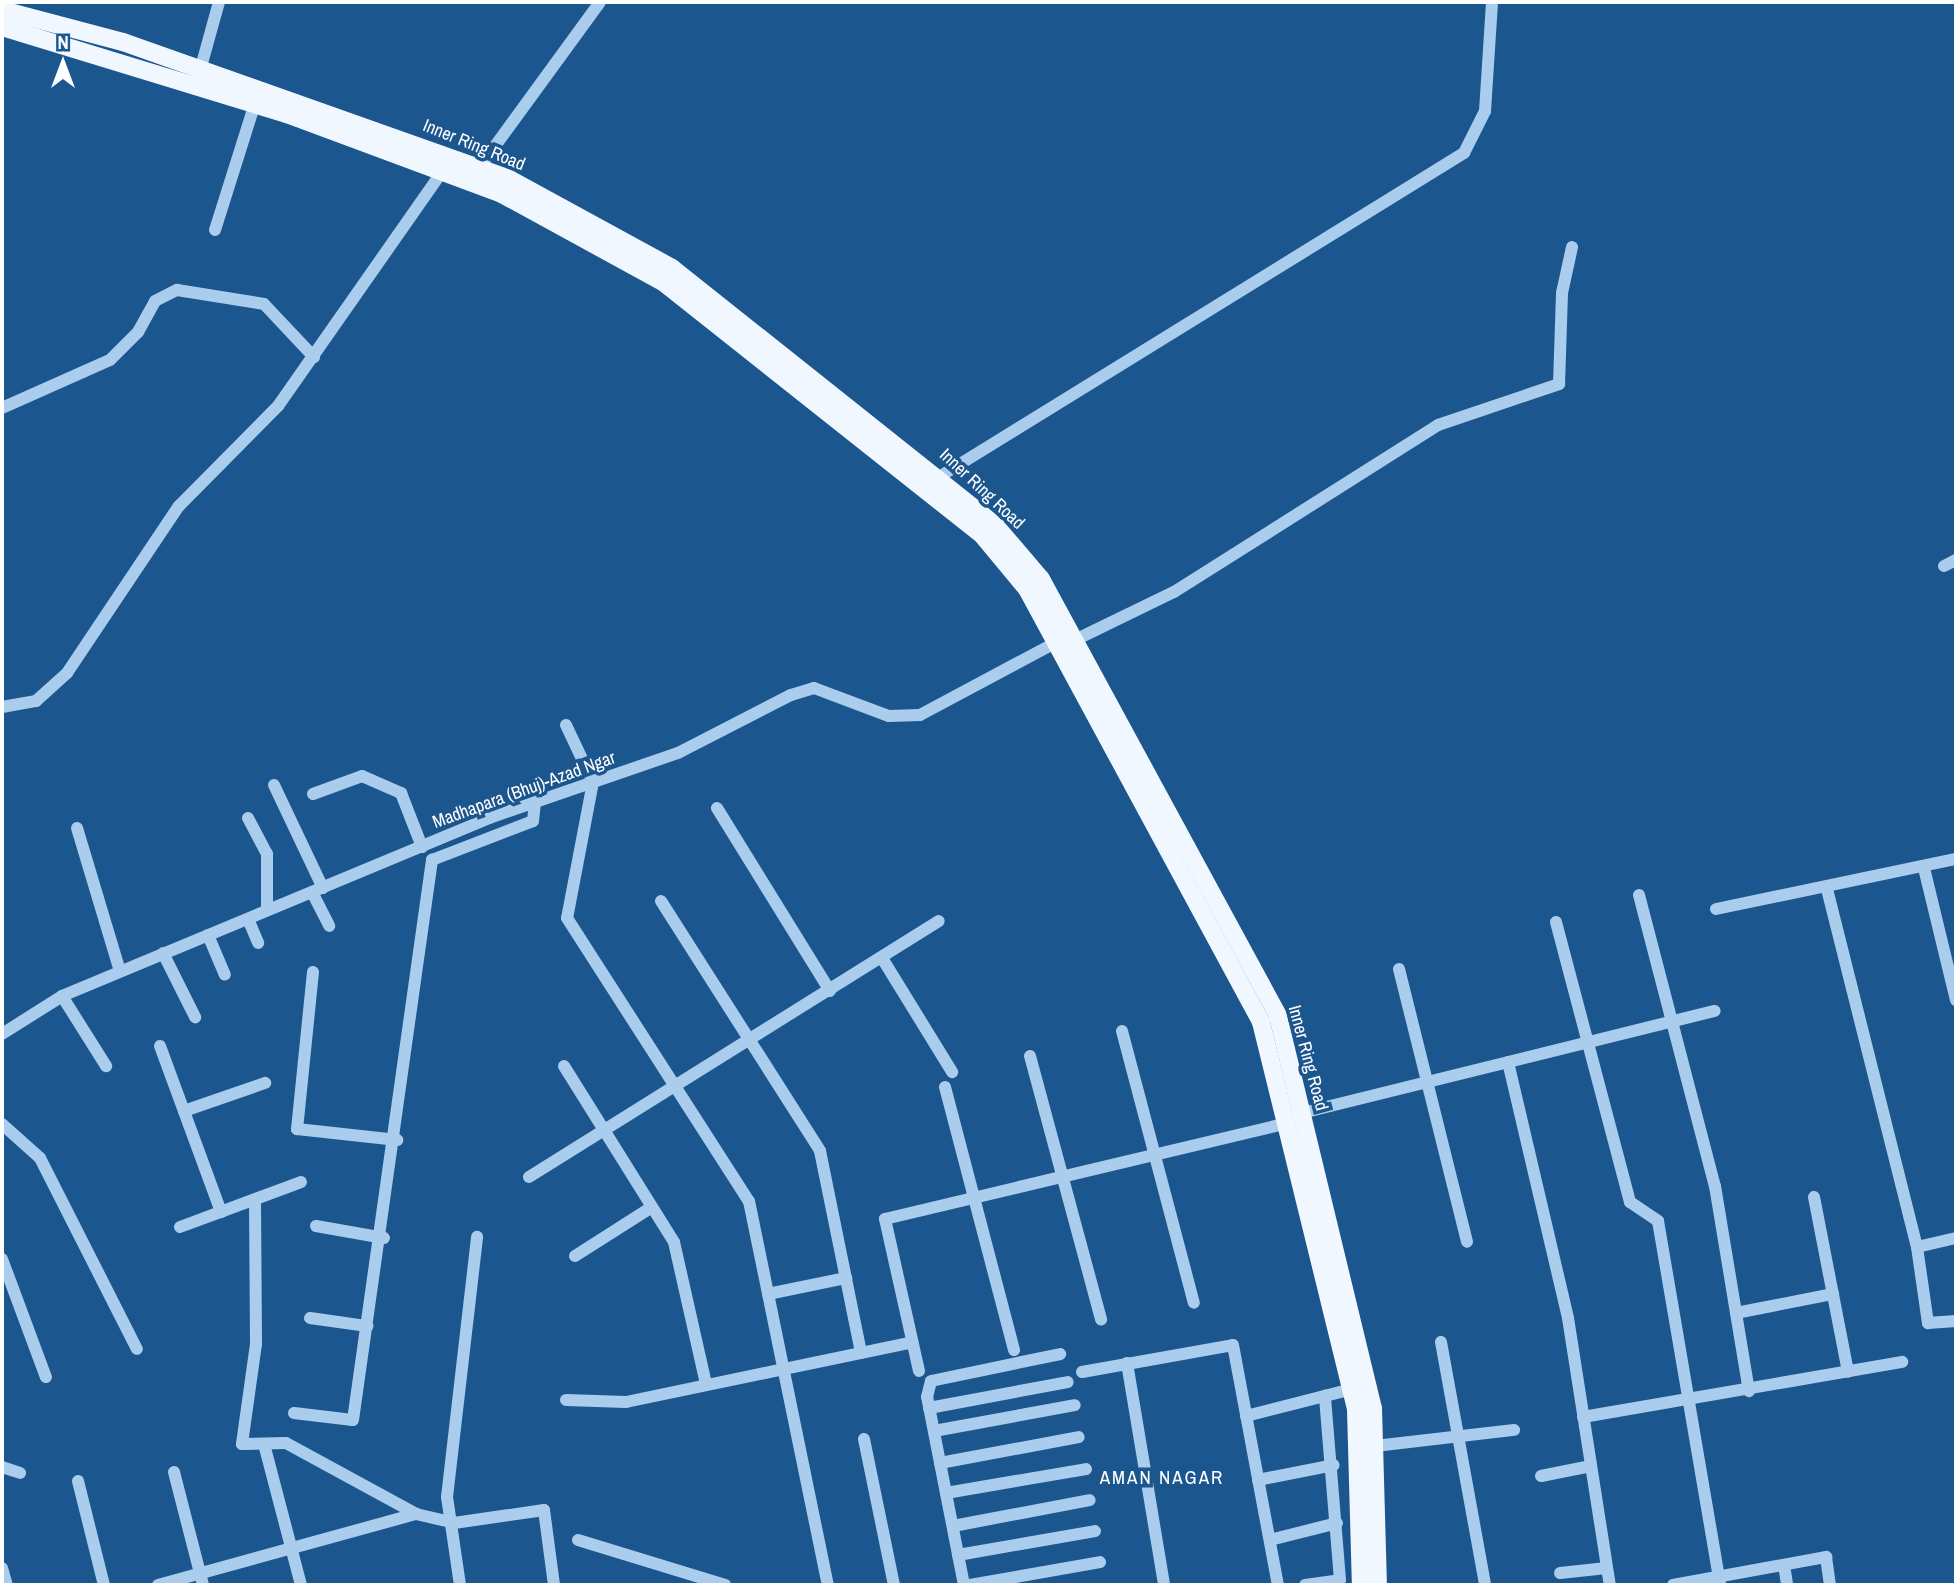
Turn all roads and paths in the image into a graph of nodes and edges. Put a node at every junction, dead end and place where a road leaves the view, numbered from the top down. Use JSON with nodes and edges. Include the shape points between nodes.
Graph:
{"nodes":[{"id":1,"x":219,"y":2,"type":"edge"},
{"id":2,"x":600,"y":2,"type":"edge"},
{"id":3,"x":1492,"y":2,"type":"edge"},
{"id":4,"x":2,"y":10,"type":"edge"},
{"id":5,"x":3,"y":31,"type":"edge"},
{"id":6,"x":201,"y":67,"type":"junction"},
{"id":7,"x":255,"y":103,"type":"junction"},
{"id":8,"x":479,"y":168,"type":"junction"},
{"id":9,"x":442,"y":173,"type":"junction"},
{"id":10,"x":215,"y":230,"type":"dead end"},
{"id":11,"x":1572,"y":247,"type":"dead end"},
{"id":12,"x":314,"y":357,"type":"junction"},
{"id":13,"x":2,"y":408,"type":"edge"},
{"id":14,"x":939,"y":477,"type":"junction"},
{"id":15,"x":1956,"y":560,"type":"edge"},
{"id":16,"x":1944,"y":566,"type":"dead end"},
{"id":17,"x":1076,"y":640,"type":"junction"},
{"id":18,"x":1057,"y":642,"type":"junction"},
{"id":19,"x":2,"y":707,"type":"edge"},
{"id":20,"x":566,"y":726,"type":"dead end"},
{"id":21,"x":593,"y":782,"type":"junction"},
{"id":22,"x":274,"y":785,"type":"dead end"},
{"id":23,"x":313,"y":794,"type":"dead end"},
{"id":24,"x":535,"y":802,"type":"junction"},
{"id":25,"x":717,"y":808,"type":"dead end"},
{"id":26,"x":248,"y":818,"type":"dead end"},
{"id":27,"x":77,"y":828,"type":"dead end"},
{"id":28,"x":422,"y":846,"type":"junction"},
{"id":29,"x":1956,"y":859,"type":"edge"},
{"id":30,"x":1924,"y":868,"type":"junction"},
{"id":31,"x":1827,"y":889,"type":"junction"},
{"id":32,"x":317,"y":890,"type":"junction"},
{"id":33,"x":1639,"y":895,"type":"dead end"},
{"id":34,"x":661,"y":901,"type":"dead end"},
{"id":35,"x":1716,"y":909,"type":"dead end"},
{"id":36,"x":267,"y":911,"type":"junction"},
{"id":37,"x":248,"y":919,"type":"junction"},
{"id":38,"x":938,"y":922,"type":"dead end"},
{"id":39,"x":1556,"y":922,"type":"dead end"},
{"id":40,"x":329,"y":926,"type":"dead end"},
{"id":41,"x":208,"y":935,"type":"junction"},
{"id":42,"x":258,"y":943,"type":"dead end"},
{"id":43,"x":163,"y":953,"type":"junction"},
{"id":44,"x":882,"y":958,"type":"junction"},
{"id":45,"x":1399,"y":969,"type":"dead end"},
{"id":46,"x":120,"y":971,"type":"junction"},
{"id":47,"x":313,"y":972,"type":"dead end"},
{"id":48,"x":225,"y":975,"type":"dead end"},
{"id":49,"x":830,"y":991,"type":"junction"},
{"id":50,"x":62,"y":996,"type":"junction"},
{"id":51,"x":1956,"y":1000,"type":"edge"},
{"id":52,"x":1715,"y":1011,"type":"dead end"},
{"id":53,"x":195,"y":1017,"type":"dead end"},
{"id":54,"x":1672,"y":1022,"type":"junction"},
{"id":55,"x":4,"y":1027,"type":"edge"},
{"id":56,"x":1122,"y":1031,"type":"dead end"},
{"id":57,"x":1591,"y":1041,"type":"junction"},
{"id":58,"x":749,"y":1043,"type":"junction"},
{"id":59,"x":160,"y":1046,"type":"dead end"},
{"id":60,"x":1030,"y":1056,"type":"dead end"},
{"id":61,"x":1508,"y":1062,"type":"junction"},
{"id":62,"x":106,"y":1066,"type":"dead end"},
{"id":63,"x":564,"y":1066,"type":"dead end"},
{"id":64,"x":951,"y":1073,"type":"dead end"},
{"id":65,"x":1425,"y":1082,"type":"junction"},
{"id":66,"x":265,"y":1083,"type":"dead end"},
{"id":67,"x":945,"y":1087,"type":"dead end"},
{"id":68,"x":674,"y":1088,"type":"junction"},
{"id":69,"x":184,"y":1111,"type":"junction"},
{"id":70,"x":1294,"y":1118,"type":"junction"},
{"id":71,"x":2,"y":1124,"type":"edge"},
{"id":72,"x":605,"y":1130,"type":"junction"},
{"id":73,"x":6,"y":1138,"type":"edge"},
{"id":74,"x":397,"y":1140,"type":"junction"},
{"id":75,"x":1153,"y":1154,"type":"junction"},
{"id":76,"x":1064,"y":1174,"type":"junction"},
{"id":77,"x":529,"y":1177,"type":"dead end"},
{"id":78,"x":301,"y":1182,"type":"dead end"},
{"id":79,"x":975,"y":1196,"type":"junction"},
{"id":80,"x":1814,"y":1197,"type":"dead end"},
{"id":81,"x":255,"y":1200,"type":"junction"},
{"id":82,"x":652,"y":1207,"type":"junction"},
{"id":83,"x":221,"y":1212,"type":"junction"},
{"id":84,"x":316,"y":1226,"type":"dead end"},
{"id":85,"x":180,"y":1227,"type":"dead end"},
{"id":86,"x":477,"y":1237,"type":"dead end"},
{"id":87,"x":384,"y":1238,"type":"junction"},
{"id":88,"x":1956,"y":1238,"type":"edge"},
{"id":89,"x":1468,"y":1241,"type":"dead end"},
{"id":90,"x":1917,"y":1247,"type":"junction"},
{"id":91,"x":575,"y":1256,"type":"dead end"},
{"id":92,"x":2,"y":1259,"type":"edge"},
{"id":93,"x":846,"y":1278,"type":"junction"},
{"id":94,"x":768,"y":1294,"type":"junction"},
{"id":95,"x":1833,"y":1294,"type":"junction"},
{"id":96,"x":1194,"y":1303,"type":"dead end"},
{"id":97,"x":1736,"y":1313,"type":"junction"},
{"id":98,"x":310,"y":1318,"type":"dead end"},
{"id":99,"x":1101,"y":1320,"type":"dead end"},
{"id":100,"x":1956,"y":1321,"type":"edge"},
{"id":101,"x":367,"y":1326,"type":"junction"},
{"id":102,"x":912,"y":1342,"type":"junction"},
{"id":103,"x":1441,"y":1342,"type":"dead end"},
{"id":104,"x":137,"y":1349,"type":"dead end"},
{"id":105,"x":1014,"y":1350,"type":"dead end"},
{"id":106,"x":860,"y":1353,"type":"junction"},
{"id":107,"x":1060,"y":1354,"type":"dead end"},
{"id":108,"x":1902,"y":1362,"type":"dead end"},
{"id":109,"x":1127,"y":1363,"type":"junction"},
{"id":110,"x":783,"y":1370,"type":"junction"},
{"id":111,"x":919,"y":1371,"type":"dead end"},
{"id":112,"x":1082,"y":1372,"type":"dead end"},
{"id":113,"x":1848,"y":1372,"type":"junction"},
{"id":114,"x":46,"y":1377,"type":"dead end"},
{"id":115,"x":1068,"y":1382,"type":"dead end"},
{"id":116,"x":706,"y":1384,"type":"junction"},
{"id":117,"x":1352,"y":1389,"type":"junction"},
{"id":118,"x":1749,"y":1391,"type":"junction"},
{"id":119,"x":1325,"y":1396,"type":"junction"},
{"id":120,"x":566,"y":1400,"type":"dead end"},
{"id":121,"x":1689,"y":1401,"type":"junction"},
{"id":122,"x":1075,"y":1405,"type":"dead end"},
{"id":123,"x":929,"y":1408,"type":"junction"},
{"id":124,"x":294,"y":1413,"type":"dead end"},
{"id":125,"x":1246,"y":1416,"type":"junction"},
{"id":126,"x":1583,"y":1418,"type":"junction"},
{"id":127,"x":1514,"y":1430,"type":"dead end"},
{"id":128,"x":933,"y":1431,"type":"junction"},
{"id":129,"x":1460,"y":1436,"type":"junction"},
{"id":130,"x":1079,"y":1437,"type":"dead end"},
{"id":131,"x":864,"y":1439,"type":"dead end"},
{"id":132,"x":264,"y":1444,"type":"junction"},
{"id":133,"x":1375,"y":1446,"type":"junction"},
{"id":134,"x":940,"y":1463,"type":"junction"},
{"id":135,"x":1334,"y":1465,"type":"junction"},
{"id":136,"x":1591,"y":1466,"type":"junction"},
{"id":137,"x":2,"y":1467,"type":"edge"},
{"id":138,"x":1086,"y":1469,"type":"dead end"},
{"id":139,"x":174,"y":1472,"type":"dead end"},
{"id":140,"x":20,"y":1473,"type":"dead end"},
{"id":141,"x":1541,"y":1476,"type":"dead end"},
{"id":142,"x":1258,"y":1480,"type":"junction"},
{"id":143,"x":78,"y":1481,"type":"dead end"},
{"id":144,"x":946,"y":1493,"type":"junction"},
{"id":145,"x":1090,"y":1500,"type":"dead end"},
{"id":146,"x":416,"y":1514,"type":"junction"},
{"id":147,"x":454,"y":1524,"type":"junction"},
{"id":148,"x":1337,"y":1524,"type":"junction"},
{"id":149,"x":953,"y":1526,"type":"junction"},
{"id":150,"x":1094,"y":1531,"type":"dead end"},
{"id":151,"x":578,"y":1540,"type":"dead end"},
{"id":152,"x":1270,"y":1540,"type":"junction"},
{"id":153,"x":291,"y":1546,"type":"junction"},
{"id":154,"x":958,"y":1555,"type":"junction"},
{"id":155,"x":1100,"y":1562,"type":"dead end"},
{"id":156,"x":1784,"y":1565,"type":"junction"},
{"id":157,"x":2,"y":1568,"type":"edge"},
{"id":158,"x":1607,"y":1568,"type":"junction"},
{"id":159,"x":1560,"y":1573,"type":"dead end"},
{"id":160,"x":202,"y":1579,"type":"edge"},
{"id":161,"x":1720,"y":1581,"type":"edge"},
{"id":162,"x":6,"y":1585,"type":"edge"},
{"id":163,"x":104,"y":1585,"type":"edge"},
{"id":164,"x":158,"y":1585,"type":"edge"},
{"id":165,"x":301,"y":1585,"type":"edge"},
{"id":166,"x":460,"y":1585,"type":"edge"},
{"id":167,"x":554,"y":1585,"type":"edge"},
{"id":168,"x":726,"y":1585,"type":"edge"},
{"id":169,"x":828,"y":1585,"type":"edge"},
{"id":170,"x":894,"y":1585,"type":"edge"},
{"id":171,"x":964,"y":1585,"type":"edge"},
{"id":172,"x":970,"y":1585,"type":"edge"},
{"id":173,"x":1164,"y":1585,"type":"edge"},
{"id":174,"x":1278,"y":1585,"type":"edge"},
{"id":175,"x":1304,"y":1585,"type":"edge"},
{"id":176,"x":1360,"y":1585,"type":"edge"},
{"id":177,"x":1378,"y":1585,"type":"edge"},
{"id":178,"x":1485,"y":1585,"type":"edge"},
{"id":179,"x":1610,"y":1585,"type":"edge"},
{"id":180,"x":1673,"y":1585,"type":"edge"},
{"id":181,"x":1787,"y":1585,"type":"edge"},
{"id":182,"x":1830,"y":1585,"type":"edge"}],
"edges":[{"from":1,"to":6,"type":"street"},
{"from":2,"to":8,"type":"street"},
{"from":3,"to":14,"type":"street","via":[[1485,111],[1464,153]]},
{"from":4,"to":6,"type":"main road","name":"Inner Ring Road"},
{"from":5,"to":7,"type":"main road","name":"Inner Ring Road"},
{"from":6,"to":8,"type":"main road","name":"Inner Ring Road"},
{"from":7,"to":9,"type":"main road","name":"Inner Ring Road"},
{"from":7,"to":10,"type":"street"},
{"from":8,"to":14,"type":"main road","name":"Inner Ring Road","via":[[672,268]]},
{"from":9,"to":12,"type":"street"},
{"from":9,"to":18,"type":"main road","name":"Inner Ring Road","via":[[502,194],[663,282],[983,536],[1027,589]]},
{"from":11,"to":17,"type":"street","via":[[1562,293],[1559,384],[1438,425],[1174,593]]},
{"from":12,"to":13,"type":"street","via":[[264,304],[177,290],[155,301],[138,332],[110,360]]},
{"from":12,"to":19,"type":"street","via":[[254,434],[178,506],[67,673],[36,701]]},
{"from":14,"to":17,"type":"main road","name":"Inner Ring Road","via":[[995,524],[1041,579]]},
{"from":15,"to":16,"type":"street"},
{"from":17,"to":70,"type":"main road","name":"Inner Ring Road","via":[[1243,943],[1278,1016]]},
{"from":18,"to":21,"type":"street","name":"Madhapara (Bhuj)-Azad Ngar","via":[[920,715],[889,716],[814,688],[678,753]]},
{"from":18,"to":70,"type":"main road","name":"Inner Ring Road","via":[[1245,986]]},
{"from":20,"to":21,"type":"street"},
{"from":21,"to":24,"type":"street","name":"Madhapara (Bhuj)-Azad Ngar"},
{"from":21,"to":68,"type":"street","via":[[567,918]]},
{"from":22,"to":32,"type":"street"},
{"from":23,"to":28,"type":"street","via":[[362,776],[401,793]]},
{"from":24,"to":28,"type":"street","name":"Madhapara (Bhuj)-Azad Ngar"},
{"from":24,"to":74,"type":"street","via":[[533,821],[432,860]]},
{"from":25,"to":49,"type":"street"},
{"from":26,"to":36,"type":"street","via":[[267,853]]},
{"from":27,"to":46,"type":"street"},
{"from":28,"to":32,"type":"street","name":"Madhapara (Bhuj)-Azad Ngar"},
{"from":29,"to":30,"type":"street"},
{"from":30,"to":31,"type":"street"},
{"from":30,"to":51,"type":"street"},
{"from":31,"to":35,"type":"street"},
{"from":31,"to":90,"type":"street"},
{"from":32,"to":36,"type":"street","name":"Madhapara (Bhuj)-Azad Ngar"},
{"from":32,"to":40,"type":"street"},
{"from":33,"to":54,"type":"street"},
{"from":34,"to":58,"type":"street"},
{"from":36,"to":37,"type":"street","name":"Madhapara (Bhuj)-Azad Ngar"},
{"from":37,"to":41,"type":"street","name":"Madhapara (Bhuj)-Azad Ngar"},
{"from":37,"to":42,"type":"street"},
{"from":38,"to":44,"type":"street"},
{"from":39,"to":57,"type":"street"},
{"from":41,"to":43,"type":"street","name":"Madhapara (Bhuj)-Azad Ngar"},
{"from":41,"to":48,"type":"street"},
{"from":43,"to":46,"type":"street","name":"Madhapara (Bhuj)-Azad Ngar"},
{"from":43,"to":53,"type":"street"},
{"from":44,"to":49,"type":"street"},
{"from":44,"to":64,"type":"street"},
{"from":45,"to":65,"type":"street"},
{"from":46,"to":50,"type":"street","name":"Madhapara (Bhuj)-Azad Ngar"},
{"from":47,"to":74,"type":"street","via":[[297,1129]]},
{"from":49,"to":58,"type":"street"},
{"from":50,"to":55,"type":"street","name":"Madhapara (Bhuj)-Azad Ngar"},
{"from":50,"to":62,"type":"street"},
{"from":52,"to":54,"type":"street"},
{"from":54,"to":57,"type":"street"},
{"from":54,"to":97,"type":"street","via":[[1715,1186]]},
{"from":56,"to":75,"type":"street"},
{"from":57,"to":61,"type":"street"},
{"from":57,"to":121,"type":"street","via":[[1630,1202],[1658,1221]]},
{"from":58,"to":68,"type":"street"},
{"from":58,"to":93,"type":"street","via":[[820,1151]]},
{"from":59,"to":69,"type":"street"},
{"from":60,"to":76,"type":"street"},
{"from":61,"to":65,"type":"street"},
{"from":61,"to":126,"type":"street","via":[[1550,1232]]},
{"from":63,"to":72,"type":"street"},
{"from":65,"to":70,"type":"street"},
{"from":65,"to":89,"type":"street"},
{"from":66,"to":69,"type":"street"},
{"from":67,"to":79,"type":"street"},
{"from":68,"to":72,"type":"street"},
{"from":68,"to":94,"type":"street","via":[[749,1201]]},
{"from":69,"to":83,"type":"street"},
{"from":70,"to":75,"type":"street"},
{"from":70,"to":117,"type":"main road","name":"Inner Ring Road"},
{"from":70,"to":133,"type":"main road","name":"Inner Ring Road","via":[[1352,1304]]},
{"from":71,"to":73,"type":"street"},
{"from":72,"to":77,"type":"street"},
{"from":72,"to":82,"type":"street"},
{"from":73,"to":104,"type":"street","via":[[40,1158]]},
{"from":74,"to":87,"type":"street"},
{"from":75,"to":76,"type":"street"},
{"from":75,"to":96,"type":"street"},
{"from":76,"to":79,"type":"street"},
{"from":76,"to":99,"type":"street"},
{"from":78,"to":81,"type":"street"},
{"from":79,"to":102,"type":"street","via":[[885,1219]]},
{"from":79,"to":105,"type":"street"},
{"from":80,"to":95,"type":"street"},
{"from":81,"to":83,"type":"street"},
{"from":81,"to":132,"type":"street","via":[[256,1344],[242,1444]]},
{"from":82,"to":91,"type":"street"},
{"from":82,"to":116,"type":"street","via":[[674,1242]]},
{"from":83,"to":85,"type":"street"},
{"from":84,"to":87,"type":"street"},
{"from":86,"to":147,"type":"street","via":[[447,1497]]},
{"from":87,"to":101,"type":"street"},
{"from":88,"to":90,"type":"street"},
{"from":90,"to":100,"type":"street","via":[[1928,1323]]},
{"from":92,"to":114,"type":"street"},
{"from":93,"to":94,"type":"street"},
{"from":93,"to":106,"type":"street"},
{"from":94,"to":110,"type":"street"},
{"from":95,"to":97,"type":"street"},
{"from":95,"to":113,"type":"street"},
{"from":97,"to":118,"type":"street"},
{"from":98,"to":101,"type":"street"},
{"from":101,"to":124,"type":"street","via":[[353,1420]]},
{"from":102,"to":106,"type":"street"},
{"from":102,"to":111,"type":"street"},
{"from":103,"to":129,"type":"street"},
{"from":106,"to":110,"type":"street"},
{"from":107,"to":123,"type":"street","via":[[931,1381]]},
{"from":108,"to":113,"type":"street"},
{"from":109,"to":112,"type":"street"},
{"from":109,"to":125,"type":"street","via":[[1233,1345]]},
{"from":109,"to":173,"type":"street"},
{"from":110,"to":116,"type":"street"},
{"from":110,"to":169,"type":"street"},
{"from":113,"to":118,"type":"street"},
{"from":115,"to":123,"type":"street"},
{"from":116,"to":120,"type":"street","via":[[626,1402]]},
{"from":117,"to":119,"type":"street"},
{"from":117,"to":176,"type":"main road","name":"Inner Ring Road"},
{"from":118,"to":121,"type":"street"},
{"from":119,"to":125,"type":"street"},
{"from":119,"to":135,"type":"street"},
{"from":121,"to":126,"type":"street"},
{"from":121,"to":161,"type":"street"},
{"from":122,"to":128,"type":"street"},
{"from":123,"to":128,"type":"street"},
{"from":125,"to":142,"type":"street"},
{"from":126,"to":136,"type":"street"},
{"from":127,"to":129,"type":"street"},
{"from":128,"to":134,"type":"street"},
{"from":129,"to":133,"type":"street"},
{"from":129,"to":178,"type":"street"},
{"from":130,"to":134,"type":"street"},
{"from":131,"to":170,"type":"street"},
{"from":132,"to":146,"type":"street","via":[[286,1443]]},
{"from":132,"to":153,"type":"street"},
{"from":133,"to":177,"type":"main road","name":"Inner Ring Road"},
{"from":134,"to":144,"type":"street"},
{"from":135,"to":142,"type":"street"},
{"from":135,"to":148,"type":"street"},
{"from":136,"to":141,"type":"street"},
{"from":136,"to":158,"type":"street"},
{"from":137,"to":140,"type":"street"},
{"from":138,"to":144,"type":"street"},
{"from":139,"to":160,"type":"street"},
{"from":142,"to":152,"type":"street"},
{"from":143,"to":163,"type":"street"},
{"from":144,"to":149,"type":"street"},
{"from":145,"to":149,"type":"street"},
{"from":146,"to":147,"type":"street"},
{"from":146,"to":153,"type":"street"},
{"from":147,"to":166,"type":"street"},
{"from":147,"to":167,"type":"street","via":[[544,1510]]},
{"from":148,"to":152,"type":"street"},
{"from":148,"to":175,"type":"street","via":[[1340,1580]]},
{"from":149,"to":154,"type":"street"},
{"from":150,"to":154,"type":"street"},
{"from":151,"to":168,"type":"street"},
{"from":152,"to":174,"type":"street"},
{"from":153,"to":160,"type":"street"},
{"from":153,"to":165,"type":"street"},
{"from":154,"to":171,"type":"street"},
{"from":155,"to":172,"type":"street"},
{"from":156,"to":161,"type":"street"},
{"from":156,"to":181,"type":"street"},
{"from":156,"to":182,"type":"street","via":[[1826,1557]]},
{"from":157,"to":162,"type":"street"},
{"from":158,"to":159,"type":"street"},
{"from":158,"to":179,"type":"street"},
{"from":160,"to":164,"type":"street"},
{"from":161,"to":180,"type":"street"}]}
